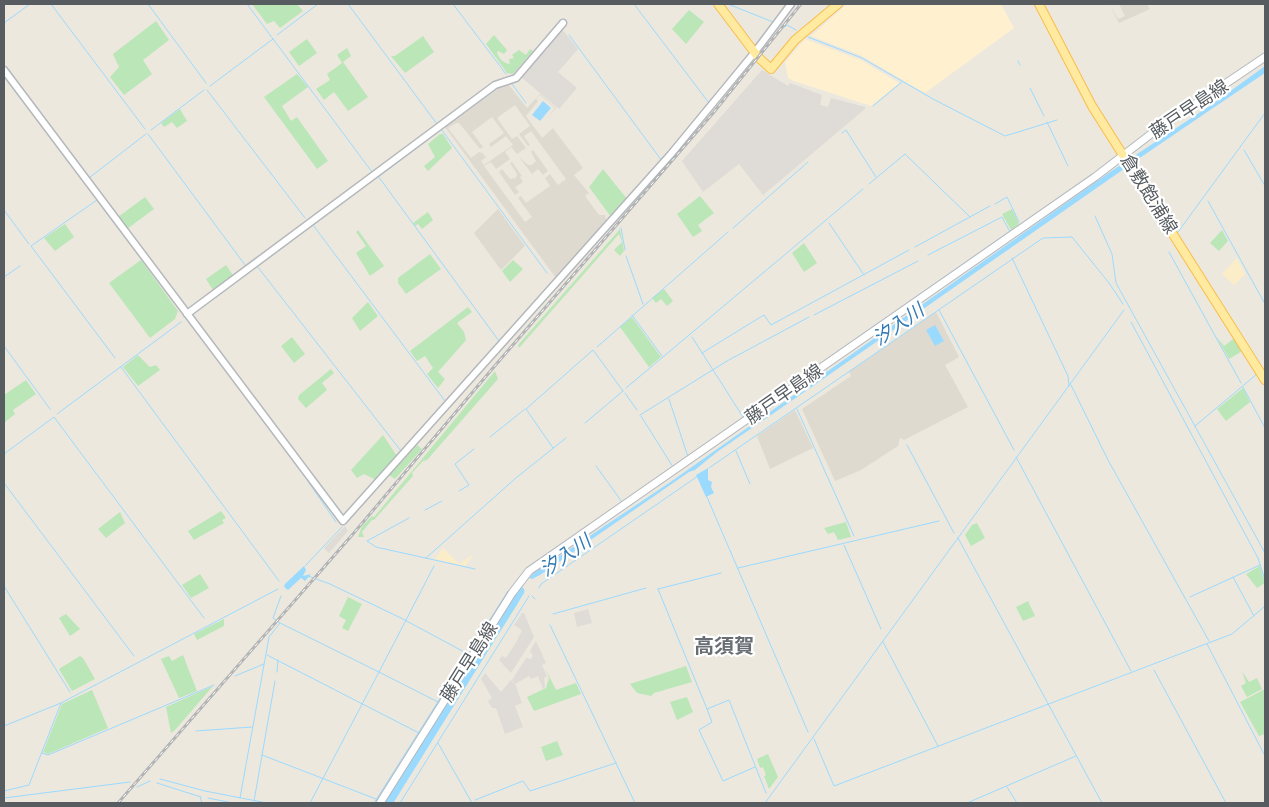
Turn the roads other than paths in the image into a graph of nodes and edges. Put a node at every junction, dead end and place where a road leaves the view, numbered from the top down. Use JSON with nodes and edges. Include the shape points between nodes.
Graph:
{"nodes":[{"id":1,"x":718,"y":4,"type":"edge"},
{"id":2,"x":791,"y":4,"type":"edge"},
{"id":3,"x":838,"y":4,"type":"edge"},
{"id":4,"x":1039,"y":4,"type":"edge"},
{"id":5,"x":564,"y":23,"type":"dead end"},
{"id":6,"x":755,"y":52,"type":"junction"},
{"id":7,"x":1265,"y":57,"type":"edge"},
{"id":8,"x":4,"y":70,"type":"edge"},
{"id":9,"x":1125,"y":156,"type":"junction"},
{"id":10,"x":187,"y":314,"type":"junction"},
{"id":11,"x":1265,"y":380,"type":"edge"},
{"id":12,"x":380,"y":803,"type":"edge"}],
"edges":[{"from":1,"to":6,"type":"main road"},
{"from":2,"to":6,"type":"street"},
{"from":3,"to":6,"type":"main road","via":[[795,40],[770,69]]},
{"from":4,"to":9,"type":"main road","name":"倉敷飽浦線","via":[[1092,106]]},
{"from":5,"to":10,"type":"street","via":[[516,78],[496,85]]},
{"from":6,"to":10,"type":"street","via":[[665,161],[343,521]]},
{"from":7,"to":9,"type":"main road","name":"藤戸早島線"},
{"from":8,"to":10,"type":"street"},
{"from":9,"to":11,"type":"main road","name":"倉敷飽浦線"},
{"from":9,"to":12,"type":"main road","name":"藤戸早島線","via":[[530,570],[512,593]]}]}
